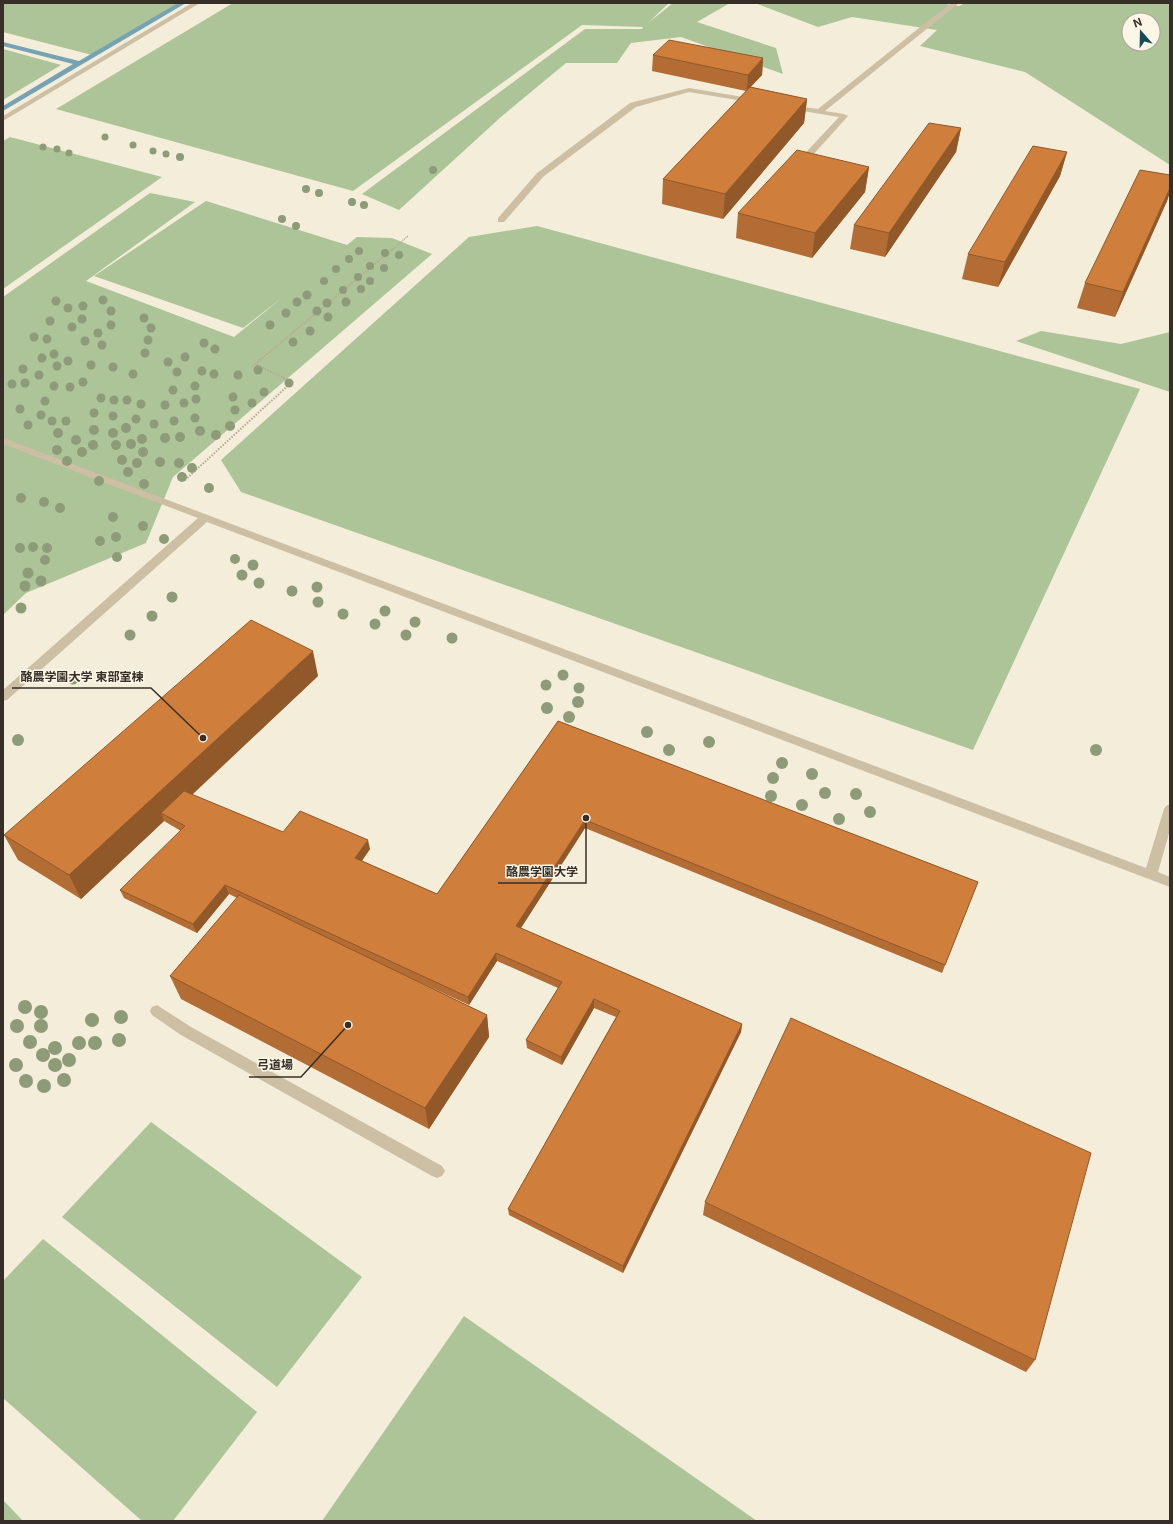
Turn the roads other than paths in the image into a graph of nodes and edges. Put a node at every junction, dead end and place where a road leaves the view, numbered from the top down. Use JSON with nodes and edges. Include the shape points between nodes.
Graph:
{"nodes":[{"id":1,"x":197,"y":3,"type":"edge"},
{"id":2,"x":956,"y":3,"type":"edge"},
{"id":3,"x":766,"y":103,"type":"edge"},
{"id":4,"x":781,"y":105,"type":"edge"},
{"id":5,"x":819,"y":112,"type":"junction"},
{"id":6,"x":3,"y":119,"type":"edge"},
{"id":7,"x":800,"y":164,"type":"edge"},
{"id":8,"x":501,"y":220,"type":"dead end"},
{"id":9,"x":3,"y":441,"type":"edge"},
{"id":10,"x":206,"y":517,"type":"junction"},
{"id":11,"x":3,"y":697,"type":"edge"},
{"id":12,"x":1170,"y":809,"type":"edge"},
{"id":13,"x":1151,"y":874,"type":"junction"},
{"id":14,"x":1170,"y":882,"type":"edge"},
{"id":15,"x":157,"y":1011,"type":"dead end"},
{"id":16,"x":437,"y":1171,"type":"dead end"}],
"edges":[{"from":1,"to":6,"type":"lane"},
{"from":2,"to":5,"type":"lane"},
{"from":3,"to":8,"type":"lane","via":[[689,90],[633,105],[540,175]]},
{"from":4,"to":5,"type":"lane"},
{"from":5,"to":7,"type":"lane","via":[[844,116]]},
{"from":9,"to":10,"type":"lane"},
{"from":10,"to":11,"type":"lane"},
{"from":10,"to":13,"type":"lane"},
{"from":12,"to":13,"type":"lane"},
{"from":13,"to":14,"type":"lane"},
{"from":15,"to":16,"type":"lane","via":[[186,1031]]}]}
